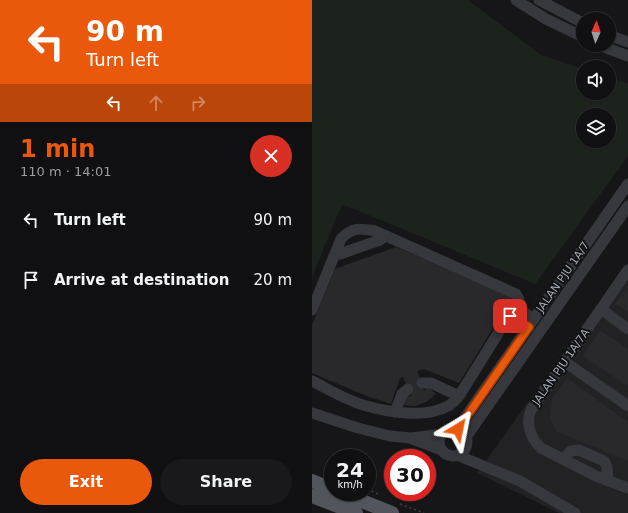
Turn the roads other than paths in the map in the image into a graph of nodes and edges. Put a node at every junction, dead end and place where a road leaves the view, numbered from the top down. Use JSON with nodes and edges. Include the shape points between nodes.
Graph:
{"nodes":[{"id":1,"x":516,"y":0,"type":"edge"},
{"id":2,"x":539,"y":0,"type":"edge"},
{"id":3,"x":576,"y":19,"type":"edge"},
{"id":4,"x":576,"y":34,"type":"edge"},
{"id":5,"x":616,"y":38,"type":"edge"},
{"id":6,"x":628,"y":42,"type":"edge"},
{"id":7,"x":616,"y":51,"type":"edge"},
{"id":8,"x":628,"y":56,"type":"edge"},
{"id":9,"x":628,"y":184,"type":"edge"},
{"id":10,"x":628,"y":206,"type":"edge"},
{"id":11,"x":386,"y":236,"type":"junction"},
{"id":12,"x":335,"y":254,"type":"junction"},
{"id":13,"x":628,"y":270,"type":"edge"},
{"id":14,"x":601,"y":309,"type":"junction"},
{"id":15,"x":312,"y":310,"type":"edge"},
{"id":16,"x":513,"y":312,"type":"junction"},
{"id":17,"x":531,"y":323,"type":"junction"},
{"id":18,"x":628,"y":328,"type":"edge"},
{"id":19,"x":565,"y":362,"type":"junction"},
{"id":20,"x":312,"y":381,"type":"edge"},
{"id":21,"x":422,"y":383,"type":"dead end"},
{"id":22,"x":408,"y":388,"type":"dead end"},
{"id":23,"x":459,"y":396,"type":"junction"},
{"id":24,"x":628,"y":406,"type":"edge"},
{"id":25,"x":395,"y":412,"type":"junction"},
{"id":26,"x":312,"y":413,"type":"edge"},
{"id":27,"x":462,"y":433,"type":"junction"},
{"id":28,"x":442,"y":434,"type":"junction"},
{"id":29,"x":410,"y":438,"type":"junction"},
{"id":30,"x":442,"y":450,"type":"junction"},
{"id":31,"x":458,"y":455,"type":"junction"},
{"id":32,"x":563,"y":459,"type":"junction"},
{"id":33,"x":608,"y":480,"type":"junction"},
{"id":34,"x":312,"y":481,"type":"edge"},
{"id":35,"x":324,"y":486,"type":"edge"},
{"id":36,"x":628,"y":488,"type":"edge"},
{"id":37,"x":312,"y":496,"type":"edge"},
{"id":38,"x":362,"y":501,"type":"edge"},
{"id":39,"x":356,"y":513,"type":"edge"},
{"id":40,"x":392,"y":513,"type":"edge"},
{"id":41,"x":575,"y":513,"type":"edge"}],
"edges":[{"from":1,"to":4,"type":"street"},
{"from":2,"to":3,"type":"street"},
{"from":5,"to":6,"type":"street"},
{"from":7,"to":8,"type":"street"},
{"from":9,"to":17,"type":"street","name":"JALAN PJU 1A/7"},
{"from":10,"to":27,"type":"street","name":"JALAN PJU 1A/7"},
{"from":11,"to":12,"type":"street"},
{"from":11,"to":12,"type":"street","via":[[360,228],[353,230],[341,239]]},
{"from":11,"to":16,"type":"street","via":[[516,294],[519,300]]},
{"from":12,"to":15,"type":"street"},
{"from":13,"to":14,"type":"street","name":"JALAN PJU 1A/7A"},
{"from":14,"to":18,"type":"street"},
{"from":14,"to":19,"type":"street","name":"JALAN PJU 1A/7A"},
{"from":16,"to":17,"type":"street"},
{"from":16,"to":23,"type":"street"},
{"from":17,"to":27,"type":"street","name":"JALAN PJU 1A/7"},
{"from":19,"to":24,"type":"street"},
{"from":19,"to":32,"type":"street","name":"JALAN PJU 1A/7A","via":[[531,410],[529,419],[534,442]]},
{"from":20,"to":25,"type":"street","via":[[362,405]]},
{"from":21,"to":23,"type":"street","via":[[431,383]]},
{"from":22,"to":25,"type":"street","via":[[402,394]]},
{"from":23,"to":25,"type":"street","via":[[450,406],[440,410],[428,413]]},
{"from":26,"to":29,"type":"street","via":[[358,428]]},
{"from":27,"to":28,"type":"street","via":[[452,429]]},
{"from":27,"to":31,"type":"street","via":[[467,445]]},
{"from":28,"to":29,"type":"street"},
{"from":28,"to":30,"type":"street"},
{"from":29,"to":30,"type":"street"},
{"from":30,"to":31,"type":"street","via":[[452,456]]},
{"from":31,"to":41,"type":"street","via":[[520,481]]},
{"from":32,"to":33,"type":"street","name":"JALAN PJU 1A/7A"},
{"from":32,"to":33,"type":"street","via":[[571,451],[579,450],[604,461]]},
{"from":33,"to":36,"type":"street","name":"JALAN PJU 1A/7A"},
{"from":34,"to":35,"type":"main road"},
{"from":37,"to":39,"type":"main road"},
{"from":38,"to":40,"type":"main road"}]}
